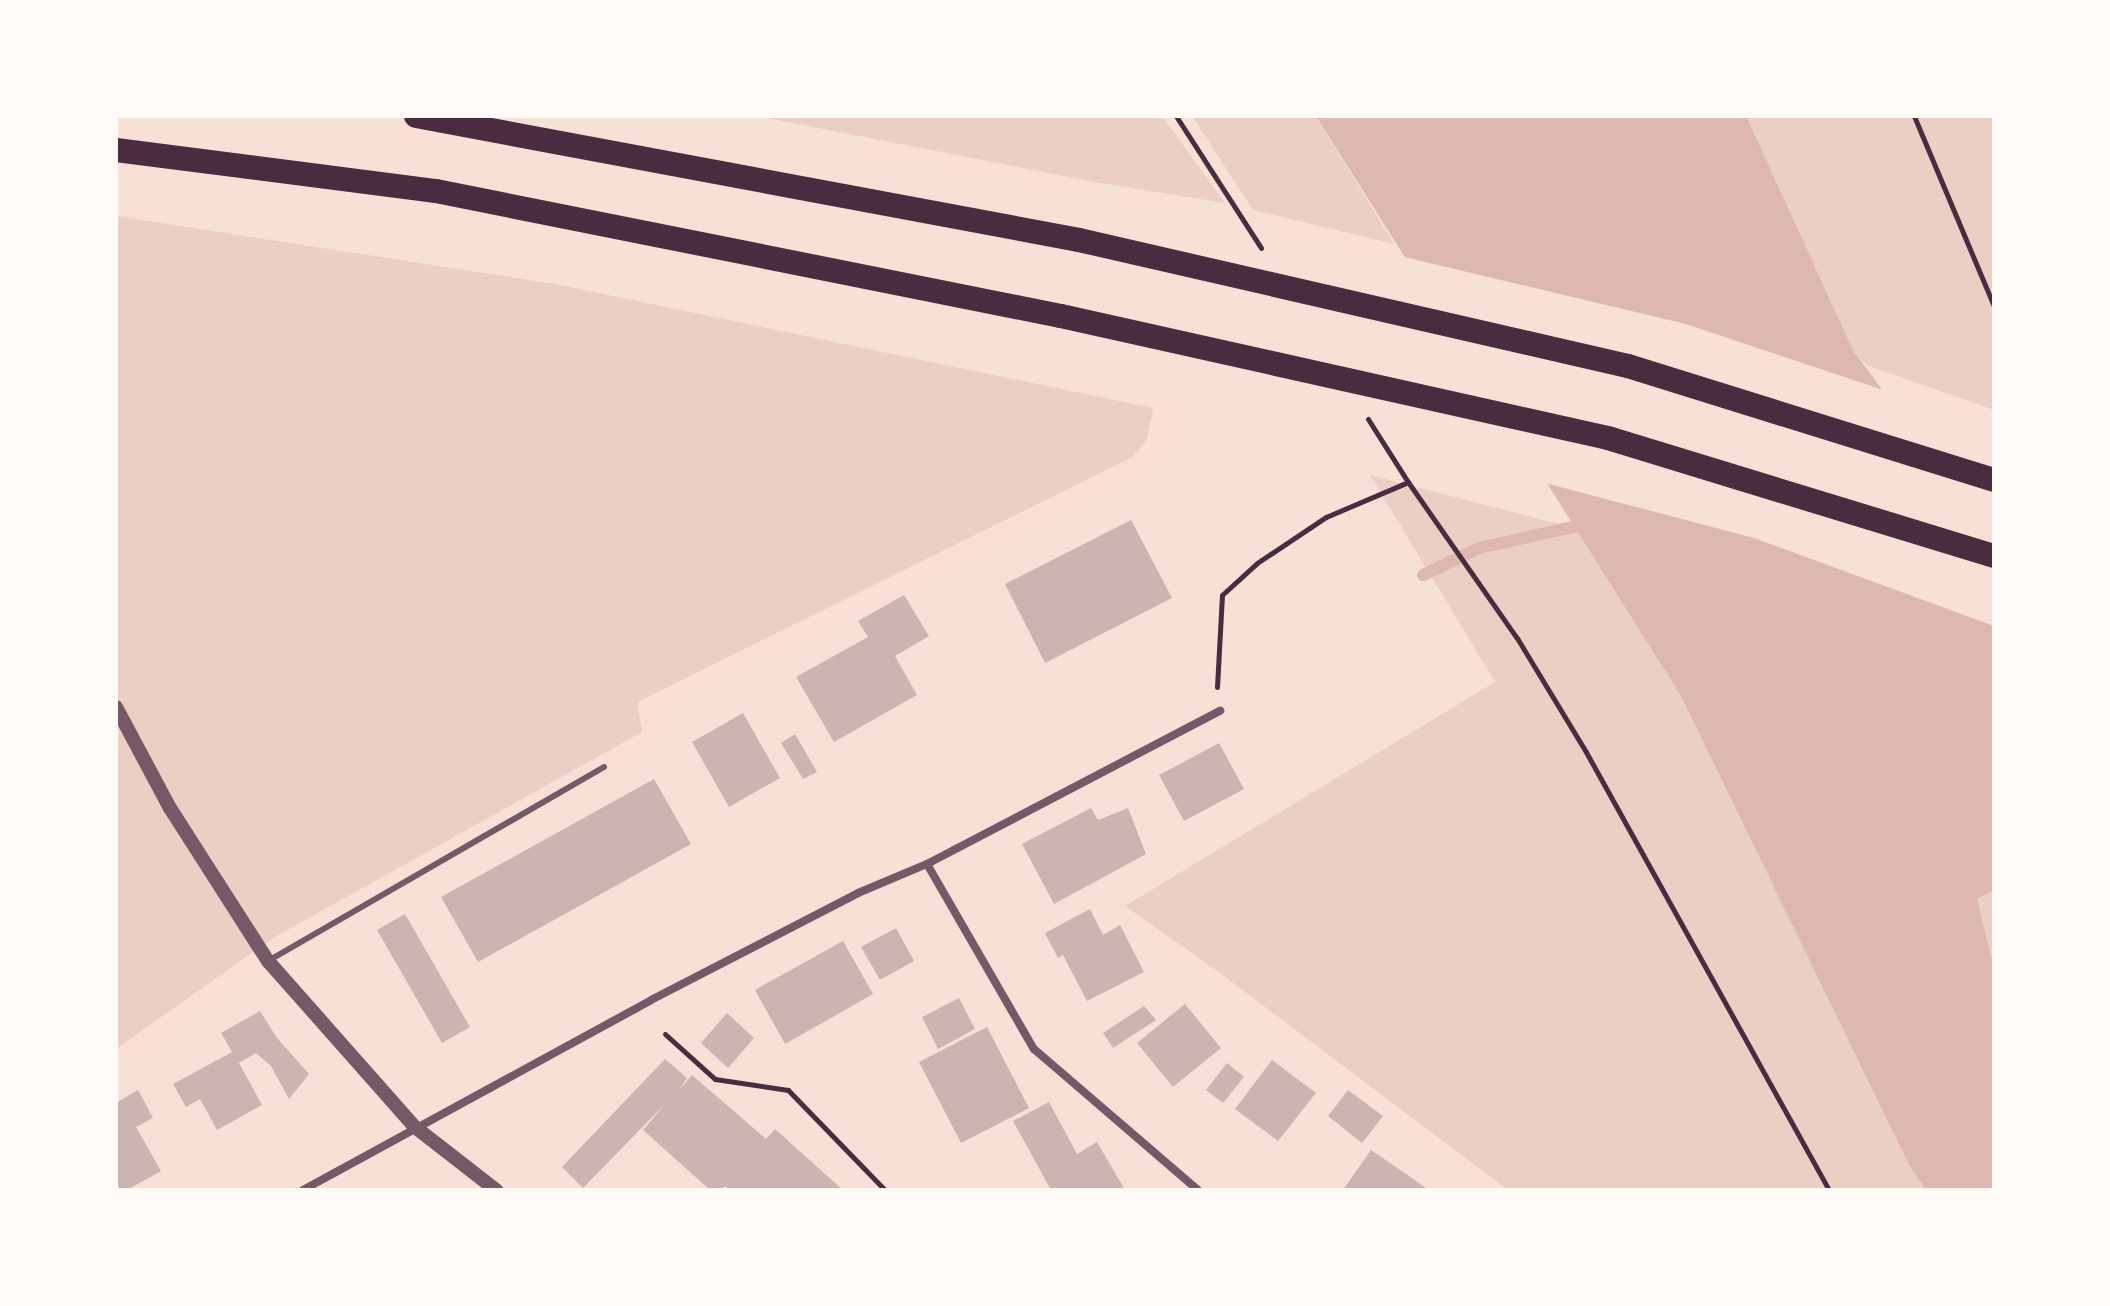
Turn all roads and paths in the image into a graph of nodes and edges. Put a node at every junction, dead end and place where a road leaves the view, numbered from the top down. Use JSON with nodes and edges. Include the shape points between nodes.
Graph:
{"nodes":[{"id":1,"x":416,"y":116,"type":"edge"},
{"id":2,"x":1914,"y":116,"type":"edge"},
{"id":3,"x":116,"y":150,"type":"edge"},
{"id":4,"x":1994,"y":306,"type":"edge"},
{"id":5,"x":1994,"y":480,"type":"edge"},
{"id":6,"x":1408,"y":482,"type":"dead end"},
{"id":7,"x":1443,"y":532,"type":"dead end"},
{"id":8,"x":1994,"y":556,"type":"edge"},
{"id":9,"x":116,"y":707,"type":"edge"},
{"id":10,"x":1220,"y":711,"type":"joint"},
{"id":11,"x":604,"y":767,"type":"dead end"},
{"id":12,"x":927,"y":864,"type":"junction"},
{"id":13,"x":268,"y":961,"type":"junction"},
{"id":14,"x":665,"y":1034,"type":"dead end"},
{"id":15,"x":415,"y":1127,"type":"junction"},
{"id":16,"x":303,"y":1190,"type":"edge"},
{"id":17,"x":496,"y":1190,"type":"edge"},
{"id":18,"x":885,"y":1190,"type":"edge"},
{"id":19,"x":1198,"y":1190,"type":"edge"},
{"id":20,"x":1829,"y":1190,"type":"edge"}],
"edges":[{"from":1,"to":5,"type":"highway","via":[[1079,240],[1628,366]]},
{"from":2,"to":4,"type":"path"},
{"from":3,"to":8,"type":"highway","via":[[436,191],[1061,316],[1608,438]]},
{"from":6,"to":10,"type":"path","via":[[1326,517],[1257,563],[1222,595]]},
{"from":7,"to":20,"type":"path","via":[[1517,638],[1594,765]]},
{"from":9,"to":13,"type":"street","via":[[170,808]]},
{"from":10,"to":12,"type":"street"},
{"from":11,"to":13,"type":"lane"},
{"from":12,"to":15,"type":"street","via":[[844,900]]},
{"from":12,"to":19,"type":"street","via":[[1034,1049]]},
{"from":13,"to":15,"type":"street"},
{"from":14,"to":18,"type":"path","via":[[715,1079],[788,1090]]},
{"from":15,"to":16,"type":"street"},
{"from":15,"to":17,"type":"street"}]}
